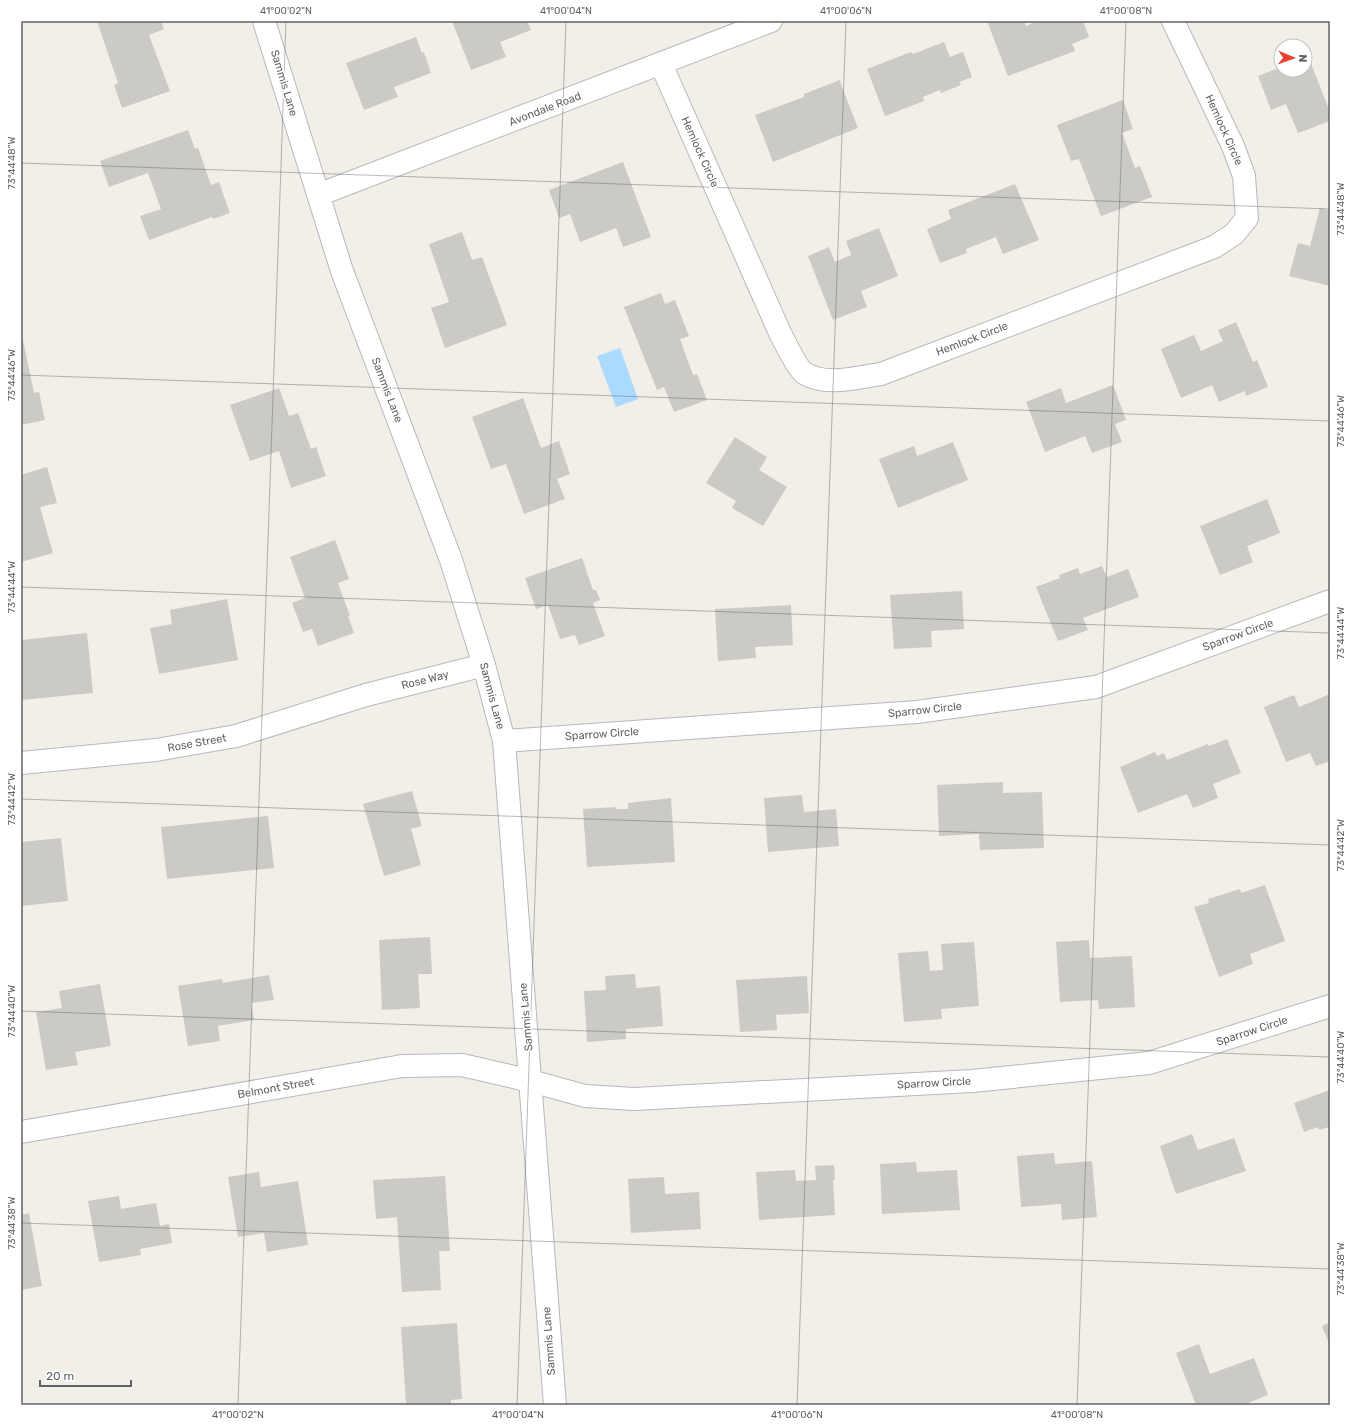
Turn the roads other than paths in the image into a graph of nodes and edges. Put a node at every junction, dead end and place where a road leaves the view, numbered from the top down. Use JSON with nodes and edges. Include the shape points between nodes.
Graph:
{"nodes":[{"id":1,"x":264,"y":21,"type":"edge"},
{"id":2,"x":771,"y":21,"type":"edge"},
{"id":3,"x":1173,"y":21,"type":"edge"},
{"id":4,"x":661,"y":64,"type":"junction"},
{"id":5,"x":318,"y":196,"type":"junction"},
{"id":6,"x":1330,"y":601,"type":"edge"},
{"id":7,"x":484,"y":665,"type":"junction"},
{"id":8,"x":366,"y":695,"type":"joint"},
{"id":9,"x":504,"y":741,"type":"junction"},
{"id":10,"x":21,"y":763,"type":"edge"},
{"id":11,"x":1330,"y":1006,"type":"edge"},
{"id":12,"x":531,"y":1081,"type":"junction"},
{"id":13,"x":21,"y":1132,"type":"edge"},
{"id":14,"x":555,"y":1405,"type":"edge"}],
"edges":[{"from":1,"to":5,"type":"street","name":"Sammis Lane"},
{"from":2,"to":4,"type":"street","name":"Avondale Road"},
{"from":3,"to":4,"type":"street","name":"Hemlock Circle","via":[[1233,146],[1244,176],[1247,218],[1234,234],[1214,247],[881,374],[832,380],[821,380],[803,372],[780,333]]},
{"from":4,"to":5,"type":"street","name":"Avondale Road"},
{"from":5,"to":7,"type":"street","name":"Sammis Lane","via":[[342,271],[451,560]]},
{"from":6,"to":9,"type":"street","name":"Sparrow Circle","via":[[1096,687],[918,712]]},
{"from":7,"to":8,"type":"street","name":"Rose Way"},
{"from":7,"to":9,"type":"street","name":"Sammis Lane"},
{"from":8,"to":10,"type":"street","name":"Rose Street","via":[[236,736],[156,750]]},
{"from":9,"to":12,"type":"street","name":"Sammis Lane"},
{"from":11,"to":12,"type":"street","name":"Sparrow Circle","via":[[1149,1064],[972,1081],[634,1099],[585,1096]]},
{"from":12,"to":13,"type":"street","name":"Belmont Street","via":[[462,1065],[402,1066]]},
{"from":12,"to":14,"type":"street","name":"Sammis Lane"}]}
